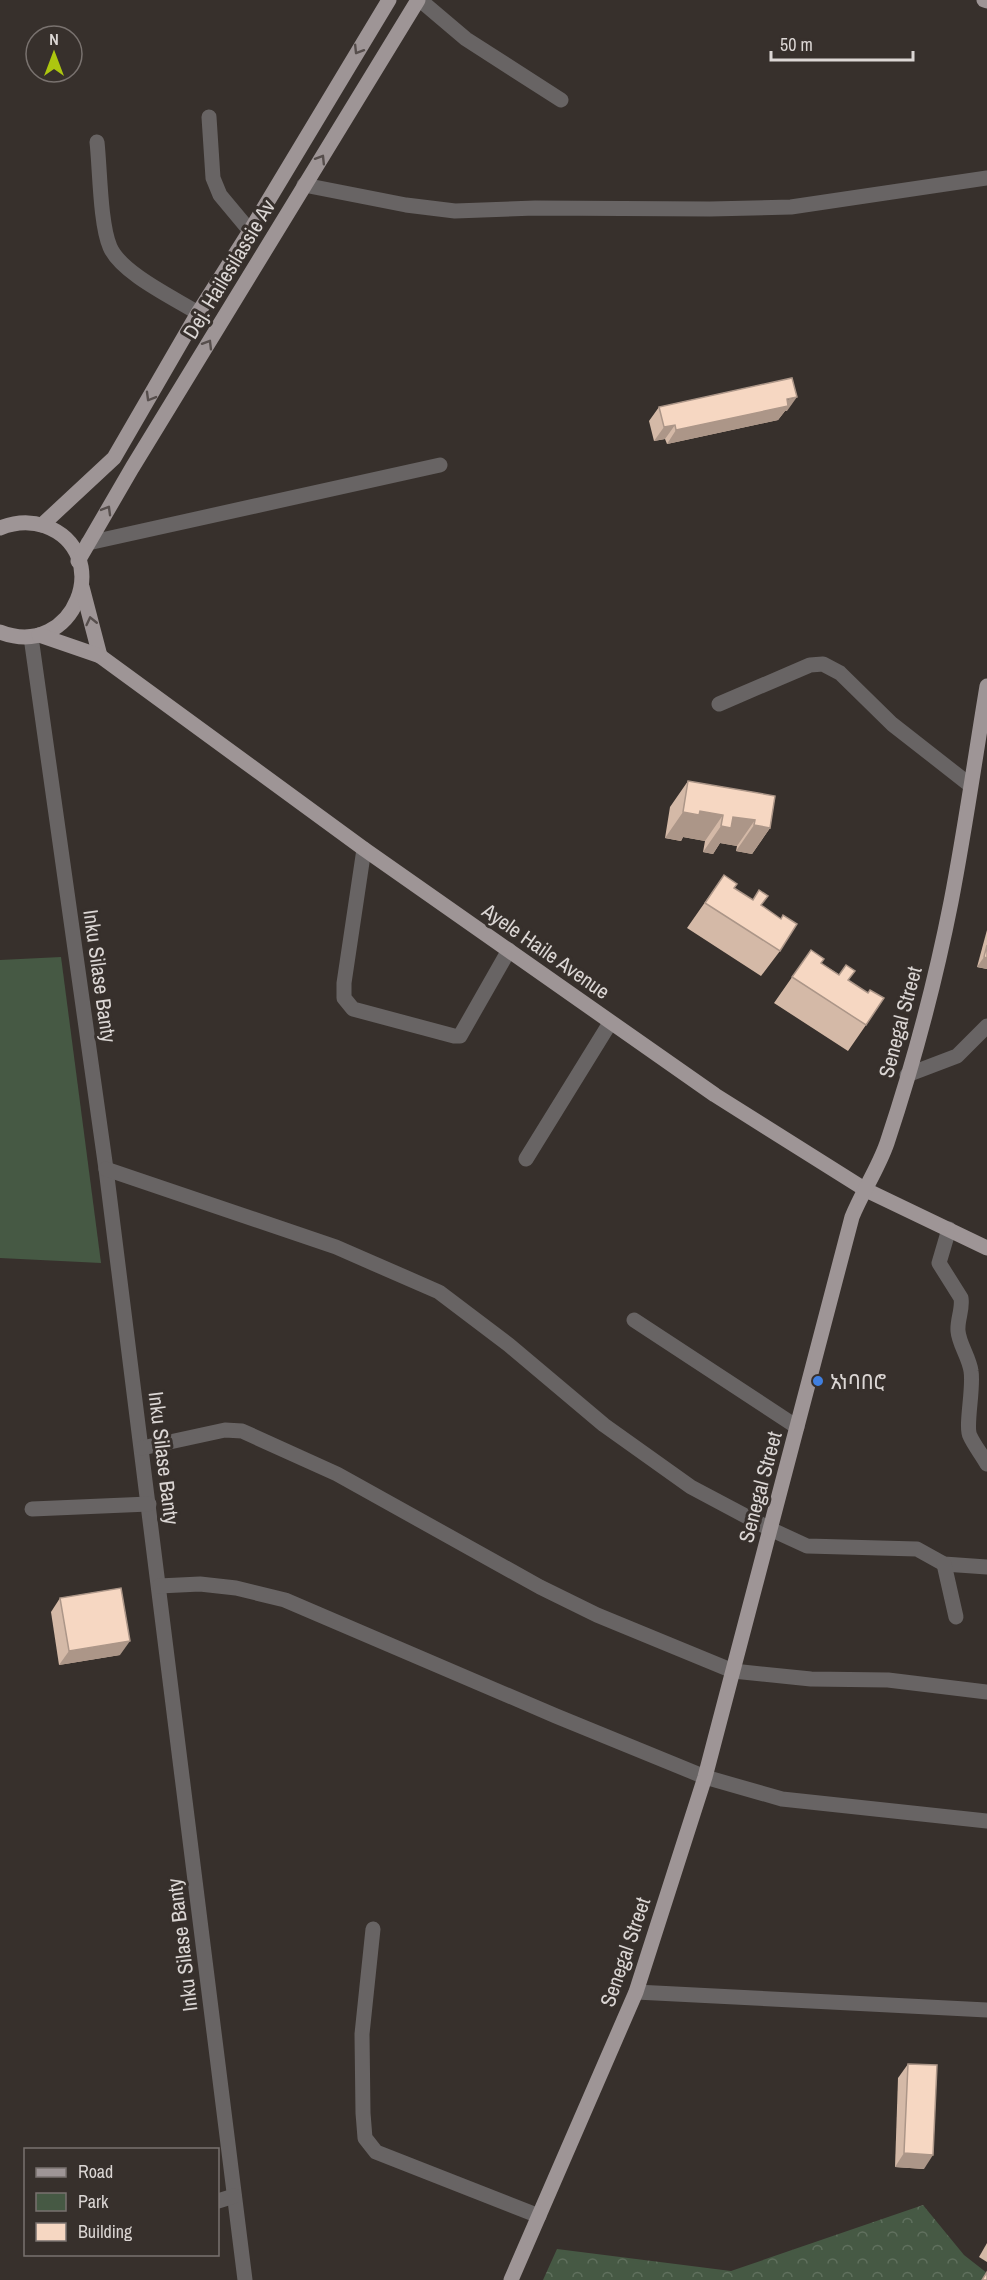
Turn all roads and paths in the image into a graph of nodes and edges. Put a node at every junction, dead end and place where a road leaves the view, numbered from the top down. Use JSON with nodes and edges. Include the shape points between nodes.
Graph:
{"nodes":[{"id":1,"x":389,"y":0,"type":"edge"},
{"id":2,"x":419,"y":0,"type":"edge"},
{"id":3,"x":561,"y":100,"type":"dead end"},
{"id":4,"x":209,"y":117,"type":"dead end"},
{"id":5,"x":97,"y":142,"type":"dead end"},
{"id":6,"x":987,"y":178,"type":"edge"},
{"id":7,"x":304,"y":185,"type":"junction"},
{"id":8,"x":250,"y":231,"type":"junction"},
{"id":9,"x":198,"y":313,"type":"junction"},
{"id":10,"x":440,"y":465,"type":"dead end"},
{"id":11,"x":2,"y":525,"type":"edge"},
{"id":12,"x":42,"y":525,"type":"junction"},
{"id":13,"x":88,"y":543,"type":"junction"},
{"id":14,"x":78,"y":561,"type":"junction"},
{"id":15,"x":81,"y":585,"type":"junction"},
{"id":16,"x":0,"y":632,"type":"edge"},
{"id":17,"x":33,"y":638,"type":"junction"},
{"id":18,"x":100,"y":657,"type":"junction"},
{"id":19,"x":987,"y":686,"type":"edge"},
{"id":20,"x":719,"y":705,"type":"dead end"},
{"id":21,"x":970,"y":785,"type":"junction"},
{"id":22,"x":364,"y":849,"type":"junction"},
{"id":23,"x":509,"y":950,"type":"junction"},
{"id":24,"x":610,"y":1023,"type":"junction"},
{"id":25,"x":987,"y":1026,"type":"edge"},
{"id":26,"x":907,"y":1076,"type":"junction"},
{"id":27,"x":526,"y":1158,"type":"dead end"},
{"id":28,"x":106,"y":1169,"type":"junction"},
{"id":29,"x":866,"y":1190,"type":"junction"},
{"id":30,"x":949,"y":1229,"type":"junction"},
{"id":31,"x":987,"y":1248,"type":"edge"},
{"id":32,"x":634,"y":1320,"type":"dead end"},
{"id":33,"x":797,"y":1427,"type":"junction"},
{"id":34,"x":142,"y":1448,"type":"junction"},
{"id":35,"x":987,"y":1464,"type":"edge"},
{"id":36,"x":149,"y":1504,"type":"junction"},
{"id":37,"x":32,"y":1509,"type":"dead end"},
{"id":38,"x":770,"y":1529,"type":"junction"},
{"id":39,"x":944,"y":1564,"type":"junction"},
{"id":40,"x":987,"y":1567,"type":"edge"},
{"id":41,"x":159,"y":1586,"type":"junction"},
{"id":42,"x":956,"y":1617,"type":"dead end"},
{"id":43,"x":733,"y":1671,"type":"junction"},
{"id":44,"x":987,"y":1692,"type":"edge"},
{"id":45,"x":705,"y":1777,"type":"junction"},
{"id":46,"x":987,"y":1821,"type":"edge"},
{"id":47,"x":373,"y":1929,"type":"dead end"},
{"id":48,"x":636,"y":1992,"type":"junction"},
{"id":49,"x":987,"y":2010,"type":"edge"},
{"id":50,"x":234,"y":2196,"type":"junction"},
{"id":51,"x":219,"y":2201,"type":"edge"},
{"id":52,"x":539,"y":2216,"type":"junction"},
{"id":53,"x":245,"y":2280,"type":"edge"},
{"id":54,"x":511,"y":2280,"type":"edge"}],
"edges":[{"from":1,"to":8,"type":"main road","name":"Dej. Hailesilassie Av","one_way":true},
{"from":2,"to":3,"type":"street","via":[[466,39]]},
{"from":7,"to":2,"type":"main road","name":"Dej. Hailesilassie Av","one_way":true},
{"from":4,"to":8,"type":"street","via":[[213,178],[220,195]]},
{"from":5,"to":9,"type":"street","via":[[110,247],[138,275]]},
{"from":6,"to":7,"type":"street","via":[[791,207],[710,209],[455,211]]},
{"from":13,"to":7,"type":"main road","name":"Dej. Hailesilassie Av","one_way":true},
{"from":8,"to":9,"type":"main road","name":"Dej. Hailesilassie Av"},
{"from":9,"to":12,"type":"main road","name":"Dej. Hailesilassie Av","one_way":true,"via":[[114,458]]},
{"from":10,"to":13,"type":"street"},
{"from":11,"to":12,"type":"main road"},
{"from":12,"to":14,"type":"main road","via":[[63,537]]},
{"from":13,"to":14,"type":"main road","name":"Dej. Hailesilassie Av"},
{"from":14,"to":15,"type":"main road"},
{"from":15,"to":17,"type":"main road","via":[[67,618]]},
{"from":18,"to":15,"type":"main road","one_way":true},
{"from":16,"to":17,"type":"main road"},
{"from":17,"to":18,"type":"main road","name":"Ayele Haile Avenue"},
{"from":17,"to":28,"type":"street","name":"Inku Silase Banty"},
{"from":18,"to":22,"type":"main road","name":"Ayele Haile Avenue"},
{"from":19,"to":21,"type":"main road","name":"Senegal Street"},
{"from":20,"to":21,"type":"street","via":[[810,665],[823,664],[840,673],[892,724]]},
{"from":21,"to":26,"type":"main road","name":"Senegal Street","via":[[940,955]]},
{"from":22,"to":23,"type":"main road","name":"Ayele Haile Avenue"},
{"from":22,"to":23,"type":"street","via":[[344,983],[344,998],[353,1009],[460,1036]]},
{"from":23,"to":24,"type":"main road","name":"Ayele Haile Avenue"},
{"from":24,"to":27,"type":"street"},
{"from":24,"to":29,"type":"main road","name":"Ayele Haile Avenue"},
{"from":25,"to":26,"type":"street","via":[[957,1056]]},
{"from":26,"to":29,"type":"main road","name":"Senegal Street","via":[[877,1171]]},
{"from":28,"to":34,"type":"street","name":"Inku Silase Banty"},
{"from":28,"to":38,"type":"street","via":[[336,1247],[439,1292],[604,1425],[692,1487]]},
{"from":29,"to":30,"type":"main road","name":"Ayele Haile Avenue"},
{"from":29,"to":33,"type":"main road","name":"Senegal Street","via":[[852,1217]]},
{"from":30,"to":31,"type":"main road","name":"Ayele Haile Avenue"},
{"from":30,"to":35,"type":"street","via":[[939,1263],[961,1298],[958,1333],[973,1388],[969,1435]]},
{"from":32,"to":33,"type":"street"},
{"from":33,"to":38,"type":"main road","name":"Senegal Street"},
{"from":34,"to":36,"type":"street","name":"Inku Silase Banty"},
{"from":34,"to":43,"type":"street","via":[[225,1430],[242,1431],[337,1474],[578,1606]]},
{"from":36,"to":37,"type":"street"},
{"from":36,"to":41,"type":"street","name":"Inku Silase Banty"},
{"from":38,"to":39,"type":"street","via":[[807,1546],[917,1549]]},
{"from":38,"to":43,"type":"main road","name":"Senegal Street"},
{"from":39,"to":40,"type":"street"},
{"from":39,"to":42,"type":"street"},
{"from":41,"to":45,"type":"street","via":[[200,1584],[236,1588],[285,1600]]},
{"from":41,"to":50,"type":"street","name":"Inku Silase Banty"},
{"from":43,"to":44,"type":"street","via":[[888,1680]]},
{"from":43,"to":45,"type":"main road","name":"Senegal Street"},
{"from":45,"to":46,"type":"street","via":[[782,1798]]},
{"from":45,"to":48,"type":"main road","name":"Senegal Street"},
{"from":47,"to":52,"type":"street","via":[[362,2034],[365,2138],[376,2152]]},
{"from":48,"to":49,"type":"street"},
{"from":48,"to":52,"type":"main road","name":"Senegal Street"},
{"from":50,"to":51,"type":"street"},
{"from":50,"to":53,"type":"street","name":"Inku Silase Banty"},
{"from":52,"to":54,"type":"main road","name":"Senegal Street"}]}
